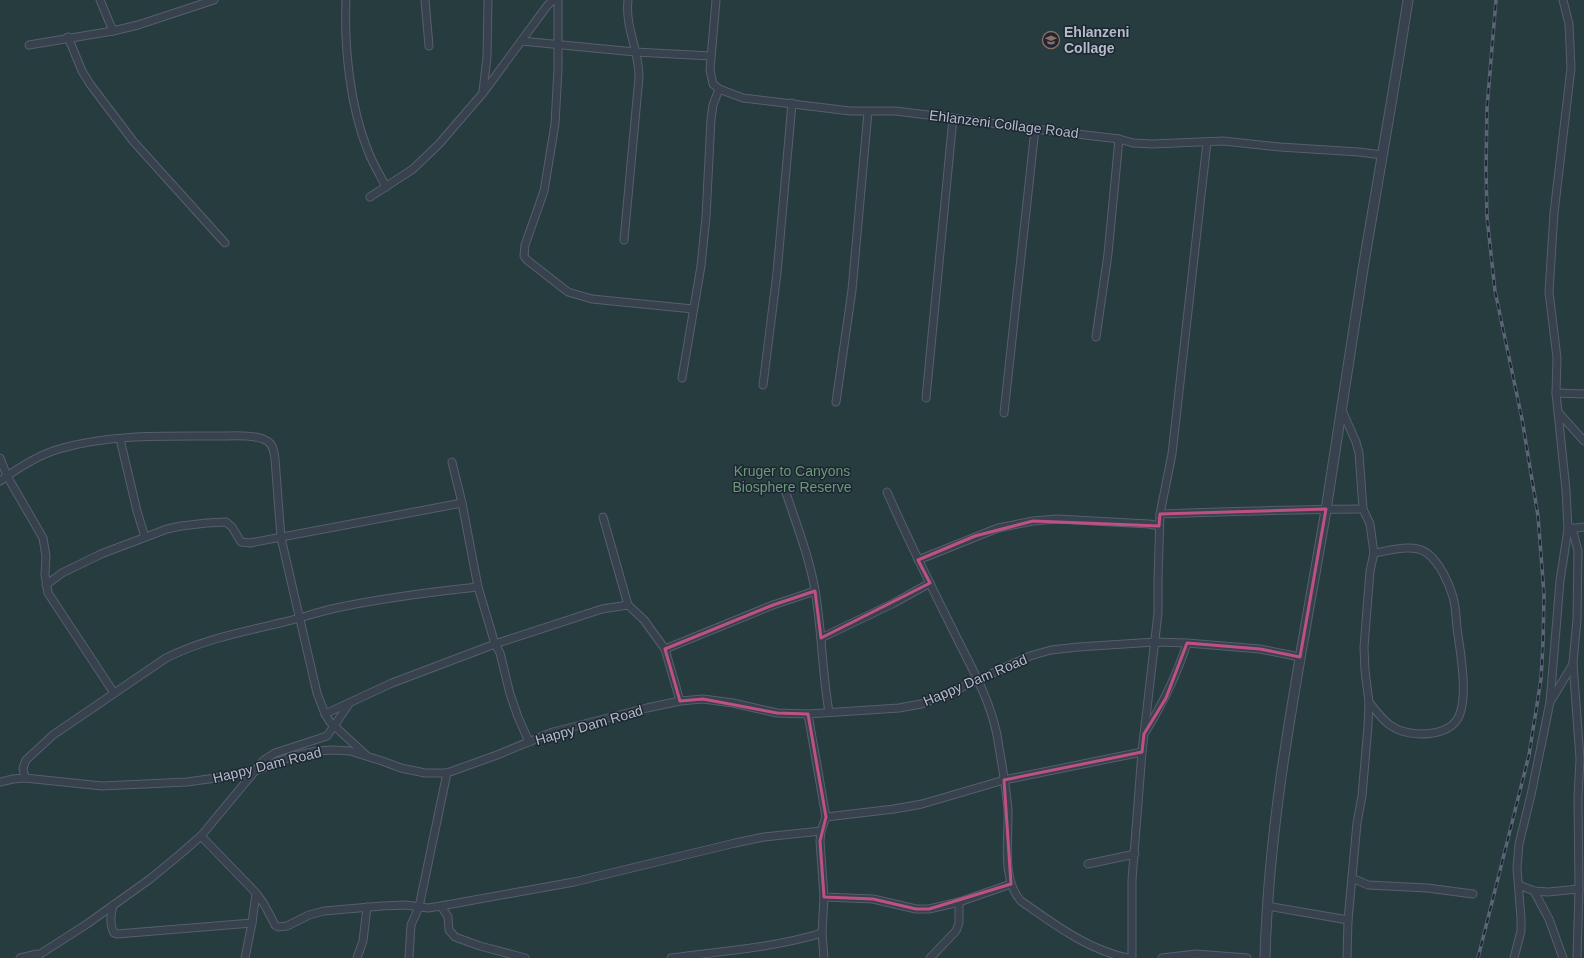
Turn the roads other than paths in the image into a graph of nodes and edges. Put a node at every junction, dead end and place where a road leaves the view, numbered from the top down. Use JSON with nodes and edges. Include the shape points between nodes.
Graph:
{"nodes":[{"id":1,"x":100,"y":0,"type":"edge"},
{"id":2,"x":214,"y":0,"type":"edge"},
{"id":3,"x":346,"y":0,"type":"edge"},
{"id":4,"x":425,"y":0,"type":"edge"},
{"id":5,"x":488,"y":0,"type":"edge"},
{"id":6,"x":553,"y":0,"type":"edge"},
{"id":7,"x":558,"y":0,"type":"edge"},
{"id":8,"x":628,"y":0,"type":"edge"},
{"id":9,"x":716,"y":0,"type":"edge"},
{"id":10,"x":1408,"y":0,"type":"edge"},
{"id":11,"x":1563,"y":0,"type":"edge"},
{"id":12,"x":113,"y":31,"type":"junction"},
{"id":13,"x":68,"y":37,"type":"junction"},
{"id":14,"x":521,"y":41,"type":"junction"},
{"id":15,"x":558,"y":44,"type":"junction"},
{"id":16,"x":29,"y":45,"type":"dead end"},
{"id":17,"x":429,"y":46,"type":"dead end"},
{"id":18,"x":635,"y":52,"type":"junction"},
{"id":19,"x":711,"y":56,"type":"junction"},
{"id":20,"x":719,"y":89,"type":"junction"},
{"id":21,"x":483,"y":93,"type":"junction"},
{"id":22,"x":792,"y":103,"type":"junction"},
{"id":23,"x":868,"y":112,"type":"junction"},
{"id":24,"x":953,"y":118,"type":"junction"},
{"id":25,"x":1035,"y":130,"type":"junction"},
{"id":26,"x":1119,"y":139,"type":"junction"},
{"id":27,"x":1207,"y":142,"type":"junction"},
{"id":28,"x":1382,"y":155,"type":"junction"},
{"id":29,"x":386,"y":187,"type":"junction"},
{"id":30,"x":370,"y":197,"type":"dead end"},
{"id":31,"x":624,"y":240,"type":"dead end"},
{"id":32,"x":224,"y":243,"type":"dead end"},
{"id":33,"x":693,"y":309,"type":"junction"},
{"id":34,"x":1096,"y":338,"type":"dead end"},
{"id":35,"x":682,"y":378,"type":"dead end"},
{"id":36,"x":763,"y":386,"type":"dead end"},
{"id":37,"x":1556,"y":393,"type":"junction"},
{"id":38,"x":1584,"y":394,"type":"edge"},
{"id":39,"x":926,"y":398,"type":"dead end"},
{"id":40,"x":836,"y":402,"type":"dead end"},
{"id":41,"x":1341,"y":408,"type":"junction"},
{"id":42,"x":1558,"y":412,"type":"junction"},
{"id":43,"x":1004,"y":413,"type":"dead end"},
{"id":44,"x":120,"y":439,"type":"junction"},
{"id":45,"x":1584,"y":441,"type":"edge"},
{"id":46,"x":0,"y":458,"type":"edge"},
{"id":47,"x":452,"y":462,"type":"dead end"},
{"id":48,"x":7,"y":476,"type":"junction"},
{"id":49,"x":0,"y":481,"type":"edge"},
{"id":50,"x":785,"y":490,"type":"dead end"},
{"id":51,"x":887,"y":492,"type":"dead end"},
{"id":52,"x":462,"y":503,"type":"junction"},
{"id":53,"x":1326,"y":509,"type":"junction"},
{"id":54,"x":1363,"y":509,"type":"junction"},
{"id":55,"x":1160,"y":514,"type":"junction"},
{"id":56,"x":602,"y":517,"type":"dead end"},
{"id":57,"x":1159,"y":526,"type":"junction"},
{"id":58,"x":1584,"y":527,"type":"edge"},
{"id":59,"x":1570,"y":529,"type":"junction"},
{"id":60,"x":145,"y":538,"type":"junction"},
{"id":61,"x":281,"y":538,"type":"junction"},
{"id":62,"x":1374,"y":553,"type":"junction"},
{"id":63,"x":918,"y":560,"type":"junction"},
{"id":64,"x":930,"y":583,"type":"junction"},
{"id":65,"x":46,"y":585,"type":"junction"},
{"id":66,"x":478,"y":587,"type":"junction"},
{"id":67,"x":815,"y":591,"type":"junction"},
{"id":68,"x":628,"y":605,"type":"junction"},
{"id":69,"x":300,"y":618,"type":"junction"},
{"id":70,"x":821,"y":638,"type":"junction"},
{"id":71,"x":1154,"y":642,"type":"junction"},
{"id":72,"x":1187,"y":643,"type":"junction"},
{"id":73,"x":494,"y":644,"type":"junction"},
{"id":74,"x":665,"y":649,"type":"junction"},
{"id":75,"x":1300,"y":657,"type":"junction"},
{"id":76,"x":1573,"y":663,"type":"junction"},
{"id":77,"x":979,"y":680,"type":"junction"},
{"id":78,"x":114,"y":693,"type":"junction"},
{"id":79,"x":680,"y":701,"type":"junction"},
{"id":80,"x":1369,"y":702,"type":"junction"},
{"id":81,"x":1550,"y":702,"type":"junction"},
{"id":82,"x":349,"y":704,"type":"junction"},
{"id":83,"x":829,"y":712,"type":"junction"},
{"id":84,"x":325,"y":714,"type":"junction"},
{"id":85,"x":808,"y":714,"type":"junction"},
{"id":86,"x":334,"y":726,"type":"junction"},
{"id":87,"x":1144,"y":734,"type":"junction"},
{"id":88,"x":529,"y":742,"type":"junction"},
{"id":89,"x":1142,"y":752,"type":"junction"},
{"id":90,"x":367,"y":756,"type":"junction"},
{"id":91,"x":255,"y":771,"type":"junction"},
{"id":92,"x":447,"y":773,"type":"junction"},
{"id":93,"x":25,"y":778,"type":"junction"},
{"id":94,"x":1004,"y":780,"type":"junction"},
{"id":95,"x":0,"y":782,"type":"edge"},
{"id":96,"x":826,"y":817,"type":"junction"},
{"id":97,"x":822,"y":831,"type":"junction"},
{"id":98,"x":201,"y":836,"type":"junction"},
{"id":99,"x":1135,"y":854,"type":"junction"},
{"id":100,"x":1088,"y":864,"type":"dead end"},
{"id":101,"x":1352,"y":878,"type":"junction"},
{"id":102,"x":1011,"y":884,"type":"junction"},
{"id":103,"x":1519,"y":885,"type":"junction"},
{"id":104,"x":1579,"y":889,"type":"junction"},
{"id":105,"x":1534,"y":891,"type":"junction"},
{"id":106,"x":256,"y":893,"type":"junction"},
{"id":107,"x":1472,"y":894,"type":"dead end"},
{"id":108,"x":824,"y":897,"type":"junction"},
{"id":109,"x":959,"y":902,"type":"junction"},
{"id":110,"x":113,"y":905,"type":"junction"},
{"id":111,"x":441,"y":906,"type":"junction"},
{"id":112,"x":1267,"y":906,"type":"junction"},
{"id":113,"x":367,"y":907,"type":"junction"},
{"id":114,"x":419,"y":907,"type":"junction"},
{"id":115,"x":1348,"y":920,"type":"junction"},
{"id":116,"x":252,"y":923,"type":"junction"},
{"id":117,"x":822,"y":934,"type":"junction"},
{"id":118,"x":40,"y":954,"type":"junction"},
{"id":119,"x":20,"y":958,"type":"edge"},
{"id":120,"x":34,"y":958,"type":"edge"},
{"id":121,"x":245,"y":958,"type":"edge"},
{"id":122,"x":357,"y":958,"type":"edge"},
{"id":123,"x":409,"y":958,"type":"edge"},
{"id":124,"x":525,"y":958,"type":"edge"},
{"id":125,"x":671,"y":958,"type":"edge"},
{"id":126,"x":824,"y":958,"type":"edge"},
{"id":127,"x":930,"y":958,"type":"edge"},
{"id":128,"x":1128,"y":958,"type":"edge"},
{"id":129,"x":1132,"y":958,"type":"edge"},
{"id":130,"x":1162,"y":958,"type":"edge"},
{"id":131,"x":1248,"y":958,"type":"edge"},
{"id":132,"x":1265,"y":958,"type":"edge"},
{"id":133,"x":1346,"y":958,"type":"edge"},
{"id":134,"x":1514,"y":958,"type":"edge"},
{"id":135,"x":1563,"y":958,"type":"edge"},
{"id":136,"x":1577,"y":958,"type":"edge"}],
"edges":[{"from":1,"to":12,"type":"street"},
{"from":2,"to":12,"type":"street","via":[[166,17]]},
{"from":3,"to":29,"type":"street","via":[[349,73],[357,113],[368,151]]},
{"from":4,"to":17,"type":"street"},
{"from":5,"to":21,"type":"street","via":[[487,57]]},
{"from":6,"to":14,"type":"street"},
{"from":7,"to":15,"type":"street"},
{"from":8,"to":18,"type":"street","via":[[628,23]]},
{"from":9,"to":19,"type":"street"},
{"from":10,"to":28,"type":"street"},
{"from":11,"to":37,"type":"street","via":[[1569,24],[1571,68],[1550,260],[1549,292],[1557,358]]},
{"from":12,"to":13,"type":"street"},
{"from":13,"to":16,"type":"street"},
{"from":13,"to":32,"type":"street","via":[[90,84],[133,142]]},
{"from":14,"to":15,"type":"street"},
{"from":14,"to":21,"type":"street"},
{"from":15,"to":18,"type":"street"},
{"from":15,"to":33,"type":"street","via":[[555,124],[548,170],[524,256],[568,292],[592,299]]},
{"from":18,"to":19,"type":"street"},
{"from":18,"to":31,"type":"street","via":[[639,62],[639,76]]},
{"from":19,"to":20,"type":"street","via":[[710,77]]},
{"from":20,"to":22,"type":"street","name":"Ehlanzeni Collage Road","via":[[743,98]]},
{"from":20,"to":33,"type":"street","via":[[710,119],[706,217]]},
{"from":21,"to":29,"type":"street","via":[[428,155],[413,169]]},
{"from":22,"to":23,"type":"street","name":"Ehlanzeni Collage Road"},
{"from":22,"to":36,"type":"street","via":[[777,273]]},
{"from":23,"to":24,"type":"street","name":"Ehlanzeni Collage Road","via":[[895,111]]},
{"from":23,"to":40,"type":"street","via":[[852,290]]},
{"from":24,"to":25,"type":"street","name":"Ehlanzeni Collage Road"},
{"from":24,"to":39,"type":"street"},
{"from":25,"to":26,"type":"street","name":"Ehlanzeni Collage Road"},
{"from":25,"to":43,"type":"street"},
{"from":26,"to":27,"type":"street","name":"Ehlanzeni Collage Road","via":[[1152,144]]},
{"from":26,"to":34,"type":"street","via":[[1108,254]]},
{"from":27,"to":28,"type":"street","name":"Ehlanzeni Collage Road","via":[[1223,141]]},
{"from":27,"to":55,"type":"street","via":[[1172,454]]},
{"from":28,"to":41,"type":"street"},
{"from":29,"to":30,"type":"street"},
{"from":33,"to":35,"type":"street"},
{"from":37,"to":38,"type":"street"},
{"from":37,"to":42,"type":"street"},
{"from":41,"to":53,"type":"street"},
{"from":41,"to":54,"type":"street","via":[[1359,453]]},
{"from":42,"to":45,"type":"street"},
{"from":42,"to":59,"type":"street"},
{"from":44,"to":48,"type":"street","via":[[58,449],[31,461]]},
{"from":44,"to":60,"type":"street"},
{"from":44,"to":61,"type":"street","via":[[237,436],[267,440],[273,448],[276,460]]},
{"from":46,"to":48,"type":"street"},
{"from":47,"to":52,"type":"street"},
{"from":48,"to":49,"type":"street"},
{"from":48,"to":65,"type":"street","via":[[43,538]]},
{"from":50,"to":67,"type":"street"},
{"from":51,"to":63,"type":"street"},
{"from":52,"to":61,"type":"street"},
{"from":52,"to":66,"type":"street"},
{"from":53,"to":54,"type":"street"},
{"from":53,"to":55,"type":"street"},
{"from":53,"to":75,"type":"street"},
{"from":54,"to":62,"type":"street","via":[[1370,524]]},
{"from":55,"to":57,"type":"street"},
{"from":56,"to":68,"type":"street"},
{"from":57,"to":63,"type":"street","via":[[1057,519],[1033,520],[992,530]]},
{"from":57,"to":71,"type":"street","via":[[1158,613]]},
{"from":58,"to":59,"type":"street"},
{"from":59,"to":76,"type":"street","via":[[1578,551],[1577,619]]},
{"from":59,"to":81,"type":"street","via":[[1560,581]]},
{"from":60,"to":61,"type":"street","via":[[181,526],[221,522],[229,524],[241,542]]},
{"from":60,"to":65,"type":"street","via":[[80,563]]},
{"from":61,"to":69,"type":"street"},
{"from":62,"to":80,"type":"street","via":[[1370,571],[1364,647]]},
{"from":62,"to":80,"type":"street","via":[[1417,549],[1426,552],[1434,560],[1446,579],[1453,598],[1463,691],[1458,718],[1452,725],[1429,734],[1394,729]]},
{"from":63,"to":64,"type":"street"},
{"from":64,"to":70,"type":"street"},
{"from":64,"to":77,"type":"street"},
{"from":65,"to":78,"type":"street","via":[[53,601]]},
{"from":66,"to":69,"type":"street","via":[[375,600]]},
{"from":66,"to":73,"type":"street"},
{"from":67,"to":70,"type":"street"},
{"from":67,"to":74,"type":"street","via":[[773,605]]},
{"from":68,"to":73,"type":"street","via":[[602,609]]},
{"from":68,"to":74,"type":"street","via":[[644,620]]},
{"from":69,"to":78,"type":"street","via":[[192,646],[166,658]]},
{"from":69,"to":84,"type":"street","via":[[311,671]]},
{"from":70,"to":83,"type":"street","via":[[824,687]]},
{"from":71,"to":72,"type":"street","name":"Happy Dam Road"},
{"from":71,"to":77,"type":"street","name":"Happy Dam Road","via":[[1051,650],[1030,656]]},
{"from":71,"to":87,"type":"street"},
{"from":72,"to":75,"type":"street","name":"Happy Dam Road","via":[[1260,649]]},
{"from":72,"to":87,"type":"street","via":[[1166,698]]},
{"from":73,"to":82,"type":"street","via":[[392,683]]},
{"from":73,"to":88,"type":"street","via":[[500,653],[510,694]]},
{"from":74,"to":79,"type":"street"},
{"from":75,"to":112,"type":"street","via":[[1279,790]]},
{"from":76,"to":81,"type":"street"},
{"from":76,"to":104,"type":"street","via":[[1580,759]]},
{"from":77,"to":83,"type":"street","name":"Happy Dam Road","via":[[921,704],[899,708]]},
{"from":77,"to":94,"type":"street","via":[[989,705]]},
{"from":78,"to":93,"type":"street","via":[[33,752],[23,765]]},
{"from":79,"to":85,"type":"street","name":"Happy Dam Road","via":[[733,703],[777,713]]},
{"from":79,"to":88,"type":"street","name":"Happy Dam Road","via":[[554,732]]},
{"from":80,"to":101,"type":"street","via":[[1363,789]]},
{"from":81,"to":103,"type":"street","via":[[1519,844]]},
{"from":82,"to":84,"type":"street"},
{"from":82,"to":86,"type":"street"},
{"from":83,"to":85,"type":"street","name":"Happy Dam Road"},
{"from":84,"to":86,"type":"street"},
{"from":85,"to":96,"type":"street"},
{"from":86,"to":90,"type":"street"},
{"from":86,"to":91,"type":"street","via":[[330,734],[322,739],[268,757]]},
{"from":87,"to":89,"type":"street"},
{"from":88,"to":92,"type":"street","name":"Happy Dam Road"},
{"from":89,"to":94,"type":"street"},
{"from":89,"to":99,"type":"street"},
{"from":90,"to":91,"type":"street","name":"Happy Dam Road","via":[[350,751],[316,751],[290,757]]},
{"from":90,"to":92,"type":"street","name":"Happy Dam Road","via":[[401,768],[425,773]]},
{"from":91,"to":93,"type":"street","name":"Happy Dam Road","via":[[187,782],[125,786]]},
{"from":91,"to":98,"type":"street"},
{"from":92,"to":114,"type":"street"},
{"from":93,"to":95,"type":"street","name":"Happy Dam Road"},
{"from":94,"to":96,"type":"street","via":[[922,804]]},
{"from":94,"to":102,"type":"street"},
{"from":96,"to":97,"type":"street"},
{"from":97,"to":108,"type":"street","via":[[820,841]]},
{"from":97,"to":111,"type":"street","via":[[764,837],[574,882]]},
{"from":98,"to":106,"type":"street"},
{"from":98,"to":110,"type":"street","via":[[150,879]]},
{"from":99,"to":100,"type":"street"},
{"from":99,"to":129,"type":"street","via":[[1131,909]]},
{"from":101,"to":107,"type":"street","via":[[1368,885],[1427,888]]},
{"from":101,"to":115,"type":"street"},
{"from":102,"to":109,"type":"street"},
{"from":102,"to":128,"type":"street","via":[[1021,901],[1087,944],[1104,952]]},
{"from":103,"to":105,"type":"street"},
{"from":103,"to":134,"type":"street","via":[[1521,931]]},
{"from":104,"to":105,"type":"street"},
{"from":104,"to":136,"type":"street"},
{"from":105,"to":135,"type":"street","via":[[1549,919]]},
{"from":106,"to":113,"type":"street","via":[[278,927],[287,926],[324,911]]},
{"from":106,"to":116,"type":"street"},
{"from":108,"to":109,"type":"street","via":[[873,899],[916,909],[936,908]]},
{"from":108,"to":117,"type":"street"},
{"from":109,"to":127,"type":"street","via":[[959,923],[956,930]]},
{"from":110,"to":116,"type":"street","via":[[111,922],[117,934]]},
{"from":110,"to":118,"type":"street"},
{"from":111,"to":114,"type":"street"},
{"from":111,"to":124,"type":"street","via":[[448,917],[449,930],[455,937]]},
{"from":112,"to":115,"type":"street"},
{"from":112,"to":132,"type":"street"},
{"from":113,"to":114,"type":"street"},
{"from":113,"to":122,"type":"street","via":[[363,941]]},
{"from":114,"to":123,"type":"street","via":[[411,925]]},
{"from":115,"to":133,"type":"street"},
{"from":116,"to":121,"type":"street"},
{"from":117,"to":125,"type":"street","via":[[781,943]]},
{"from":117,"to":126,"type":"street"},
{"from":118,"to":119,"type":"street"},
{"from":118,"to":120,"type":"street"},
{"from":130,"to":131,"type":"street","via":[[1208,954]]}]}
